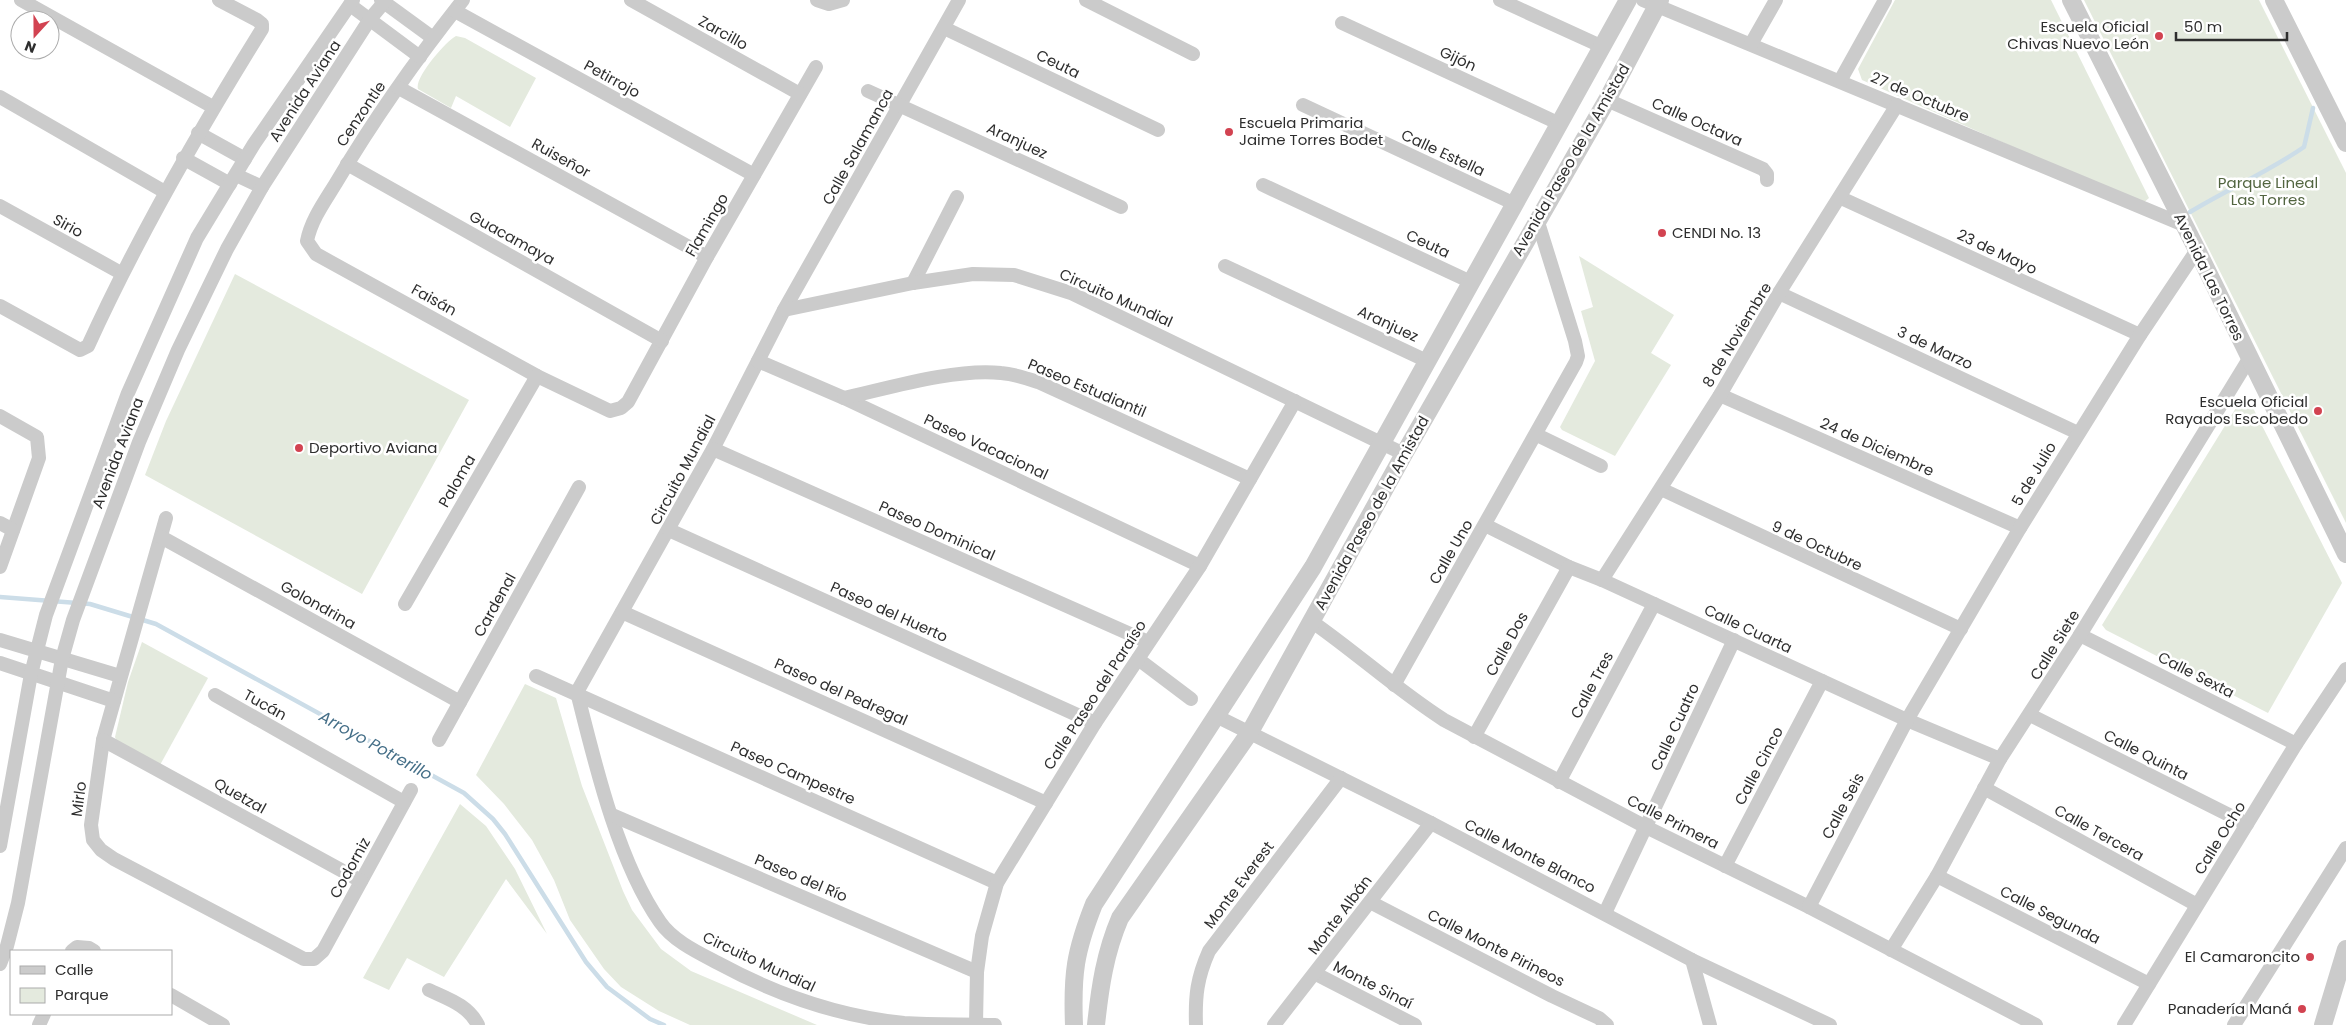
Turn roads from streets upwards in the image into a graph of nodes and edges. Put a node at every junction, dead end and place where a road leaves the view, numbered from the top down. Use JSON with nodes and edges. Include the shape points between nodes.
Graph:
{"nodes":[{"id":1,"x":21,"y":0,"type":"edge"},
{"id":2,"x":219,"y":0,"type":"edge"},
{"id":3,"x":631,"y":0,"type":"edge"},
{"id":4,"x":817,"y":0,"type":"edge"},
{"id":5,"x":843,"y":0,"type":"edge"},
{"id":6,"x":959,"y":0,"type":"edge"},
{"id":7,"x":1086,"y":0,"type":"edge"},
{"id":8,"x":1500,"y":0,"type":"edge"},
{"id":9,"x":1628,"y":0,"type":"edge"},
{"id":10,"x":1776,"y":0,"type":"edge"},
{"id":11,"x":1885,"y":0,"type":"edge"},
{"id":12,"x":2071,"y":0,"type":"edge"},
{"id":13,"x":2274,"y":0,"type":"edge"},
{"id":14,"x":384,"y":1,"type":"edge"},
{"id":15,"x":351,"y":2,"type":"edge"},
{"id":16,"x":1653,"y":2,"type":"edge"},
{"id":17,"x":459,"y":6,"type":"edge"},
{"id":18,"x":370,"y":19,"type":"junction"},
{"id":19,"x":1342,"y":23,"type":"dead end"},
{"id":20,"x":944,"y":28,"type":"junction"},
{"id":21,"x":433,"y":38,"type":"junction"},
{"id":22,"x":1752,"y":44,"type":"junction"},
{"id":23,"x":1603,"y":47,"type":"junction"},
{"id":24,"x":1193,"y":54,"type":"dead end"},
{"id":25,"x":420,"y":57,"type":"junction"},
{"id":26,"x":816,"y":67,"type":"dead end"},
{"id":27,"x":1840,"y":81,"type":"junction"},
{"id":28,"x":399,"y":88,"type":"junction"},
{"id":29,"x":868,"y":91,"type":"dead end"},
{"id":30,"x":800,"y":94,"type":"junction"},
{"id":31,"x":0,"y":97,"type":"edge"},
{"id":32,"x":1607,"y":100,"type":"junction"},
{"id":33,"x":1303,"y":105,"type":"dead end"},
{"id":34,"x":1897,"y":105,"type":"junction"},
{"id":35,"x":900,"y":106,"type":"junction"},
{"id":36,"x":213,"y":107,"type":"junction"},
{"id":37,"x":1560,"y":124,"type":"junction"},
{"id":38,"x":1158,"y":130,"type":"dead end"},
{"id":39,"x":198,"y":133,"type":"junction"},
{"id":40,"x":2346,"y":144,"type":"edge"},
{"id":41,"x":183,"y":158,"type":"junction"},
{"id":42,"x":245,"y":159,"type":"junction"},
{"id":43,"x":347,"y":164,"type":"junction"},
{"id":44,"x":754,"y":175,"type":"junction"},
{"id":45,"x":232,"y":180,"type":"junction"},
{"id":46,"x":1766,"y":180,"type":"dead end"},
{"id":47,"x":1263,"y":185,"type":"dead end"},
{"id":48,"x":262,"y":187,"type":"junction"},
{"id":49,"x":165,"y":192,"type":"junction"},
{"id":50,"x":957,"y":196,"type":"dead end"},
{"id":51,"x":1841,"y":198,"type":"junction"},
{"id":52,"x":1515,"y":204,"type":"junction"},
{"id":53,"x":0,"y":206,"type":"edge"},
{"id":54,"x":1121,"y":207,"type":"dead end"},
{"id":55,"x":1537,"y":219,"type":"junction"},
{"id":56,"x":2184,"y":225,"type":"junction"},
{"id":57,"x":2197,"y":250,"type":"junction"},
{"id":58,"x":316,"y":254,"type":"joint"},
{"id":59,"x":707,"y":257,"type":"junction"},
{"id":60,"x":1225,"y":266,"type":"dead end"},
{"id":61,"x":121,"y":273,"type":"junction"},
{"id":62,"x":1471,"y":282,"type":"junction"},
{"id":63,"x":912,"y":283,"type":"junction"},
{"id":64,"x":1779,"y":293,"type":"junction"},
{"id":65,"x":0,"y":306,"type":"edge"},
{"id":66,"x":784,"y":310,"type":"junction"},
{"id":67,"x":2140,"y":335,"type":"junction"},
{"id":68,"x":662,"y":341,"type":"junction"},
{"id":69,"x":2249,"y":359,"type":"junction"},
{"id":70,"x":758,"y":361,"type":"junction"},
{"id":71,"x":1427,"y":361,"type":"junction"},
{"id":72,"x":536,"y":376,"type":"junction"},
{"id":73,"x":1720,"y":395,"type":"junction"},
{"id":74,"x":844,"y":398,"type":"junction"},
{"id":75,"x":1295,"y":401,"type":"junction"},
{"id":76,"x":628,"y":402,"type":"joint"},
{"id":77,"x":0,"y":416,"type":"edge"},
{"id":78,"x":2078,"y":433,"type":"junction"},
{"id":79,"x":1536,"y":434,"type":"junction"},
{"id":80,"x":1381,"y":442,"type":"junction"},
{"id":81,"x":714,"y":449,"type":"junction"},
{"id":82,"x":1404,"y":454,"type":"junction"},
{"id":83,"x":1601,"y":466,"type":"dead end"},
{"id":84,"x":1250,"y":479,"type":"junction"},
{"id":85,"x":579,"y":487,"type":"dead end"},
{"id":86,"x":1661,"y":489,"type":"junction"},
{"id":87,"x":166,"y":518,"type":"dead end"},
{"id":88,"x":0,"y":523,"type":"edge"},
{"id":89,"x":1485,"y":525,"type":"junction"},
{"id":90,"x":2020,"y":528,"type":"junction"},
{"id":91,"x":13,"y":530,"type":"junction"},
{"id":92,"x":669,"y":530,"type":"junction"},
{"id":93,"x":161,"y":537,"type":"junction"},
{"id":94,"x":2346,"y":554,"type":"edge"},
{"id":95,"x":0,"y":566,"type":"edge"},
{"id":96,"x":1200,"y":566,"type":"junction"},
{"id":97,"x":1569,"y":567,"type":"junction"},
{"id":98,"x":1602,"y":580,"type":"junction"},
{"id":99,"x":405,"y":604,"type":"dead end"},
{"id":100,"x":1654,"y":604,"type":"junction"},
{"id":101,"x":622,"y":612,"type":"junction"},
{"id":102,"x":1311,"y":621,"type":"junction"},
{"id":103,"x":1961,"y":629,"type":"junction"},
{"id":104,"x":2080,"y":635,"type":"junction"},
{"id":105,"x":0,"y":640,"type":"edge"},
{"id":106,"x":1734,"y":640,"type":"junction"},
{"id":107,"x":1148,"y":642,"type":"junction"},
{"id":108,"x":37,"y":651,"type":"junction"},
{"id":109,"x":62,"y":659,"type":"junction"},
{"id":110,"x":1138,"y":659,"type":"junction"},
{"id":111,"x":0,"y":664,"type":"edge"},
{"id":112,"x":2346,"y":669,"type":"edge"},
{"id":113,"x":31,"y":674,"type":"junction"},
{"id":114,"x":120,"y":676,"type":"junction"},
{"id":115,"x":536,"y":676,"type":"dead end"},
{"id":116,"x":1822,"y":681,"type":"junction"},
{"id":117,"x":56,"y":682,"type":"junction"},
{"id":118,"x":1394,"y":685,"type":"junction"},
{"id":119,"x":577,"y":692,"type":"junction"},
{"id":120,"x":215,"y":695,"type":"dead end"},
{"id":121,"x":1190,"y":699,"type":"dead end"},
{"id":122,"x":114,"y":701,"type":"junction"},
{"id":123,"x":460,"y":702,"type":"junction"},
{"id":124,"x":2030,"y":715,"type":"junction"},
{"id":125,"x":1216,"y":716,"type":"junction"},
{"id":126,"x":1907,"y":720,"type":"junction"},
{"id":127,"x":1095,"y":723,"type":"junction"},
{"id":128,"x":1250,"y":732,"type":"junction"},
{"id":129,"x":1474,"y":737,"type":"junction"},
{"id":130,"x":103,"y":740,"type":"junction"},
{"id":131,"x":439,"y":740,"type":"dead end"},
{"id":132,"x":2296,"y":744,"type":"junction"},
{"id":133,"x":2000,"y":759,"type":"junction"},
{"id":134,"x":1341,"y":778,"type":"junction"},
{"id":135,"x":1559,"y":782,"type":"junction"},
{"id":136,"x":1984,"y":788,"type":"junction"},
{"id":137,"x":408,"y":796,"type":"joint"},
{"id":138,"x":1046,"y":803,"type":"junction"},
{"id":139,"x":612,"y":814,"type":"junction"},
{"id":140,"x":1432,"y":823,"type":"junction"},
{"id":141,"x":2247,"y":824,"type":"junction"},
{"id":142,"x":1646,"y":827,"type":"junction"},
{"id":143,"x":0,"y":846,"type":"edge"},
{"id":144,"x":2346,"y":848,"type":"edge"},
{"id":145,"x":1725,"y":866,"type":"junction"},
{"id":146,"x":1937,"y":876,"type":"junction"},
{"id":147,"x":361,"y":881,"type":"junction"},
{"id":148,"x":997,"y":883,"type":"junction"},
{"id":149,"x":1370,"y":902,"type":"junction"},
{"id":150,"x":2197,"y":905,"type":"junction"},
{"id":151,"x":1809,"y":907,"type":"junction"},
{"id":152,"x":1604,"y":913,"type":"junction"},
{"id":153,"x":2346,"y":948,"type":"edge"},
{"id":154,"x":1891,"y":950,"type":"junction"},
{"id":155,"x":314,"y":959,"type":"joint"},
{"id":156,"x":1692,"y":960,"type":"junction"},
{"id":157,"x":0,"y":964,"type":"edge"},
{"id":158,"x":977,"y":972,"type":"junction"},
{"id":159,"x":1316,"y":974,"type":"junction"},
{"id":160,"x":2149,"y":984,"type":"junction"},
{"id":161,"x":429,"y":990,"type":"dead end"},
{"id":162,"x":172,"y":996,"type":"edge"},
{"id":163,"x":1817,"y":1021,"type":"edge"},
{"id":164,"x":976,"y":1024,"type":"edge"},
{"id":165,"x":224,"y":1025,"type":"edge"},
{"id":166,"x":478,"y":1025,"type":"edge"},
{"id":167,"x":995,"y":1025,"type":"edge"},
{"id":168,"x":1074,"y":1025,"type":"edge"},
{"id":169,"x":1096,"y":1025,"type":"edge"},
{"id":170,"x":1196,"y":1025,"type":"edge"},
{"id":171,"x":1274,"y":1025,"type":"edge"},
{"id":172,"x":1415,"y":1025,"type":"edge"},
{"id":173,"x":1607,"y":1025,"type":"edge"},
{"id":174,"x":1710,"y":1025,"type":"edge"},
{"id":175,"x":1830,"y":1025,"type":"edge"},
{"id":176,"x":2036,"y":1025,"type":"edge"},
{"id":177,"x":2124,"y":1025,"type":"edge"},
{"id":178,"x":2234,"y":1025,"type":"edge"},
{"id":179,"x":2323,"y":1025,"type":"edge"}],
"edges":[{"from":1,"to":36,"type":"street"},
{"from":2,"to":36,"type":"street","via":[[262,24],[262,29]]},
{"from":3,"to":30,"type":"street","name":"Zarcillo"},
{"from":4,"to":5,"type":"street","via":[[829,4]]},
{"from":6,"to":20,"type":"street","name":"Calle Salamanca"},
{"from":7,"to":24,"type":"street"},
{"from":8,"to":23,"type":"street"},
{"from":9,"to":23,"type":"street","name":"Avenida Paseo de la Amistad"},
{"from":10,"to":22,"type":"street"},
{"from":11,"to":27,"type":"street"},
{"from":12,"to":56,"type":"street","name":"Avenida Las Torres"},
{"from":13,"to":40,"type":"street"},
{"from":14,"to":18,"type":"street","name":"Avenida Aviana"},
{"from":14,"to":21,"type":"street"},
{"from":15,"to":18,"type":"street"},
{"from":15,"to":42,"type":"street","name":"Avenida Aviana"},
{"from":16,"to":22,"type":"street","name":"27 de Octubre"},
{"from":16,"to":32,"type":"street","name":"Avenida Paseo de la Amistad"},
{"from":17,"to":21,"type":"street","name":"Cenzontle"},
{"from":17,"to":44,"type":"street","name":"Petirrojo"},
{"from":18,"to":25,"type":"street"},
{"from":18,"to":48,"type":"street","name":"Avenida Aviana"},
{"from":19,"to":37,"type":"street","name":"Gijón"},
{"from":20,"to":35,"type":"street","name":"Calle Salamanca"},
{"from":20,"to":38,"type":"street","name":"Ceuta"},
{"from":21,"to":25,"type":"street","name":"Cenzontle"},
{"from":22,"to":27,"type":"street","name":"27 de Octubre"},
{"from":23,"to":37,"type":"street","name":"Avenida Paseo de la Amistad"},
{"from":25,"to":28,"type":"street","name":"Cenzontle"},
{"from":26,"to":30,"type":"street","name":"Flamingo"},
{"from":27,"to":34,"type":"street","name":"27 de Octubre"},
{"from":28,"to":43,"type":"street","name":"Cenzontle"},
{"from":28,"to":59,"type":"street","name":"Ruiseñor"},
{"from":29,"to":35,"type":"street","name":"Aranjuez"},
{"from":30,"to":44,"type":"street","name":"Flamingo"},
{"from":31,"to":49,"type":"street"},
{"from":32,"to":46,"type":"street","name":"Calle Octava","via":[[1763,169],[1767,174]]},
{"from":32,"to":55,"type":"street","name":"Avenida Paseo de la Amistad"},
{"from":33,"to":52,"type":"street","name":"Calle Estella"},
{"from":34,"to":51,"type":"street","name":"8 de Noviembre"},
{"from":34,"to":56,"type":"street","name":"27 de Octubre"},
{"from":35,"to":54,"type":"street","name":"Aranjuez"},
{"from":35,"to":66,"type":"street","name":"Calle Salamanca"},
{"from":36,"to":39,"type":"street"},
{"from":37,"to":52,"type":"street","name":"Avenida Paseo de la Amistad"},
{"from":39,"to":41,"type":"street"},
{"from":39,"to":42,"type":"street"},
{"from":41,"to":45,"type":"street"},
{"from":41,"to":49,"type":"street"},
{"from":42,"to":45,"type":"street","name":"Avenida Aviana"},
{"from":43,"to":58,"type":"street","name":"Cenzontle","via":[[313,221],[308,241]]},
{"from":43,"to":68,"type":"street","name":"Guacamaya"},
{"from":44,"to":59,"type":"street","name":"Flamingo"},
{"from":45,"to":48,"type":"street"},
{"from":45,"to":108,"type":"street","name":"Avenida Aviana","via":[[197,238],[128,393],[46,615]]},
{"from":47,"to":62,"type":"street","name":"Ceuta"},
{"from":48,"to":109,"type":"street","name":"Avenida Aviana","via":[[227,249],[158,392],[73,620]]},
{"from":49,"to":61,"type":"street"},
{"from":50,"to":63,"type":"street"},
{"from":51,"to":64,"type":"street","name":"8 de Noviembre"},
{"from":51,"to":67,"type":"street","name":"23 de Mayo"},
{"from":52,"to":62,"type":"street","name":"Avenida Paseo de la Amistad"},
{"from":53,"to":61,"type":"street","name":"Sirio"},
{"from":55,"to":79,"type":"street","name":"Calle Uno","via":[[1578,356]]},
{"from":55,"to":82,"type":"street","name":"Avenida Paseo de la Amistad"},
{"from":56,"to":57,"type":"street","name":"Avenida Las Torres"},
{"from":57,"to":67,"type":"street","name":"5 de Julio"},
{"from":57,"to":69,"type":"street","name":"Avenida Las Torres"},
{"from":58,"to":72,"type":"street","name":"Faisán"},
{"from":59,"to":68,"type":"street","name":"Flamingo"},
{"from":60,"to":71,"type":"street","name":"Aranjuez"},
{"from":61,"to":65,"type":"street","via":[[88,346],[80,350]]},
{"from":62,"to":71,"type":"street","name":"Avenida Paseo de la Amistad"},
{"from":63,"to":66,"type":"street","name":"Circuito Mundial"},
{"from":63,"to":75,"type":"street","name":"Circuito Mundial","via":[[973,274],[1031,280],[1070,293]]},
{"from":64,"to":73,"type":"street","name":"8 de Noviembre"},
{"from":64,"to":78,"type":"street","name":"3 de Marzo"},
{"from":66,"to":70,"type":"street","name":"Circuito Mundial"},
{"from":67,"to":78,"type":"street","name":"5 de Julio"},
{"from":68,"to":76,"type":"street","name":"Flamingo"},
{"from":69,"to":94,"type":"street","name":"Avenida Las Torres"},
{"from":69,"to":104,"type":"street","name":"Calle Siete"},
{"from":70,"to":74,"type":"street","name":"Paseo Vacacional"},
{"from":70,"to":81,"type":"street","name":"Circuito Mundial"},
{"from":71,"to":80,"type":"street","name":"Avenida Paseo de la Amistad"},
{"from":72,"to":76,"type":"street","name":"Faisán","via":[[602,408],[615,411]]},
{"from":72,"to":99,"type":"street","name":"Paloma"},
{"from":73,"to":86,"type":"street","name":"8 de Noviembre"},
{"from":73,"to":90,"type":"street","name":"24 de Diciembre"},
{"from":74,"to":84,"type":"street","name":"Paseo Estudiantil","via":[[947,376],[999,372],[1017,375]]},
{"from":74,"to":96,"type":"street","name":"Paseo Vacacional"},
{"from":75,"to":80,"type":"street","name":"Circuito Mundial"},
{"from":75,"to":84,"type":"street","name":"Calle Paseo del Paraíso"},
{"from":77,"to":91,"type":"street","via":[[37,437],[40,458]]},
{"from":78,"to":90,"type":"street","name":"5 de Julio"},
{"from":79,"to":83,"type":"street"},
{"from":79,"to":89,"type":"street","name":"Calle Uno"},
{"from":80,"to":82,"type":"street","name":"Circuito Mundial"},
{"from":80,"to":125,"type":"street","name":"Avenida Paseo de la Amistad","via":[[1313,567]]},
{"from":81,"to":92,"type":"street","name":"Circuito Mundial"},
{"from":81,"to":107,"type":"street","name":"Paseo Dominical"},
{"from":82,"to":102,"type":"street","name":"Avenida Paseo de la Amistad"},
{"from":84,"to":96,"type":"street","name":"Calle Paseo del Paraíso"},
{"from":85,"to":123,"type":"street","name":"Cardenal"},
{"from":86,"to":98,"type":"street","name":"8 de Noviembre"},
{"from":86,"to":103,"type":"street","name":"9 de Octubre"},
{"from":87,"to":93,"type":"street","name":"Mirlo"},
{"from":88,"to":91,"type":"street"},
{"from":89,"to":97,"type":"street","name":"Calle Cuarta"},
{"from":89,"to":118,"type":"street","name":"Calle Uno"},
{"from":90,"to":103,"type":"street","name":"5 de Julio"},
{"from":91,"to":95,"type":"street"},
{"from":92,"to":101,"type":"street","name":"Circuito Mundial"},
{"from":92,"to":127,"type":"street","name":"Paseo del Huerto"},
{"from":93,"to":114,"type":"street","name":"Mirlo"},
{"from":93,"to":123,"type":"street","name":"Golondrina"},
{"from":96,"to":107,"type":"street","name":"Calle Paseo del Paraíso"},
{"from":97,"to":98,"type":"street","name":"Calle Cuarta"},
{"from":97,"to":129,"type":"street","name":"Calle Dos"},
{"from":98,"to":100,"type":"street","name":"Calle Cuarta"},
{"from":100,"to":106,"type":"street","name":"Calle Cuarta"},
{"from":100,"to":135,"type":"street","name":"Calle Tres"},
{"from":101,"to":119,"type":"street","name":"Circuito Mundial"},
{"from":101,"to":138,"type":"street","name":"Paseo del Pedregal"},
{"from":102,"to":118,"type":"street","name":"Calle Primera"},
{"from":102,"to":128,"type":"street","name":"Avenida Paseo de la Amistad"},
{"from":103,"to":126,"type":"street","name":"5 de Julio"},
{"from":104,"to":124,"type":"street","name":"Calle Siete"},
{"from":104,"to":132,"type":"street","name":"Calle Sexta"},
{"from":105,"to":108,"type":"street"},
{"from":106,"to":116,"type":"street","name":"Calle Cuarta"},
{"from":106,"to":142,"type":"street","name":"Calle Cuatro"},
{"from":107,"to":110,"type":"street","name":"Calle Paseo del Paraíso"},
{"from":108,"to":109,"type":"street"},
{"from":108,"to":113,"type":"street","name":"Avenida Aviana"},
{"from":109,"to":114,"type":"street"},
{"from":109,"to":117,"type":"street","name":"Avenida Aviana"},
{"from":110,"to":121,"type":"street"},
{"from":110,"to":127,"type":"street","name":"Calle Paseo del Paraíso"},
{"from":111,"to":113,"type":"street"},
{"from":112,"to":132,"type":"street","name":"Calle Ocho"},
{"from":113,"to":117,"type":"street"},
{"from":113,"to":143,"type":"street","name":"Avenida Aviana"},
{"from":114,"to":122,"type":"street","name":"Mirlo"},
{"from":115,"to":119,"type":"street","name":"Paseo Campestre"},
{"from":116,"to":126,"type":"street","name":"Calle Cuarta"},
{"from":116,"to":145,"type":"street","name":"Calle Cinco"},
{"from":117,"to":122,"type":"street"},
{"from":117,"to":157,"type":"street","name":"Avenida Aviana","via":[[18,902]]},
{"from":118,"to":129,"type":"street","name":"Calle Primera"},
{"from":119,"to":139,"type":"street","name":"Circuito Mundial"},
{"from":119,"to":148,"type":"street","name":"Paseo Campestre"},
{"from":120,"to":137,"type":"street","name":"Tucán"},
{"from":122,"to":130,"type":"street","name":"Mirlo"},
{"from":123,"to":131,"type":"street","name":"Cardenal"},
{"from":124,"to":133,"type":"street","name":"Calle Siete"},
{"from":124,"to":141,"type":"street","name":"Calle Quinta"},
{"from":125,"to":128,"type":"street","name":"Calle Monte Blanco"},
{"from":125,"to":168,"type":"street","name":"Avenida Paseo de la Amistad","via":[[1094,904],[1079,942],[1072,980]]},
{"from":126,"to":133,"type":"street","name":"Calle Cuarta"},
{"from":126,"to":151,"type":"street","name":"Calle Seis"},
{"from":127,"to":138,"type":"street","name":"Calle Paseo del Paraíso"},
{"from":128,"to":134,"type":"street","name":"Calle Monte Blanco"},
{"from":128,"to":169,"type":"street","name":"Avenida Paseo de la Amistad","via":[[1120,918],[1108,945]]},
{"from":129,"to":135,"type":"street","name":"Calle Primera"},
{"from":130,"to":147,"type":"street","name":"Quetzal"},
{"from":130,"to":155,"type":"street","name":"Mirlo","via":[[91,825],[93,840],[101,850],[114,860],[304,959]]},
{"from":132,"to":141,"type":"street","name":"Calle Ocho"},
{"from":133,"to":136,"type":"street","name":"Calle Siete"},
{"from":134,"to":140,"type":"street","name":"Calle Monte Blanco"},
{"from":134,"to":170,"type":"street","name":"Monte Everest","via":[[1208,951],[1198,974]]},
{"from":135,"to":142,"type":"street","name":"Calle Primera"},
{"from":136,"to":146,"type":"street","name":"Calle Siete"},
{"from":136,"to":150,"type":"street","name":"Calle Tercera"},
{"from":137,"to":147,"type":"street","name":"Codorniz"},
{"from":138,"to":148,"type":"street","name":"Calle Paseo del Paraíso"},
{"from":139,"to":158,"type":"street","name":"Paseo del Río"},
{"from":139,"to":164,"type":"street","name":"Circuito Mundial","via":[[639,888],[661,924],[691,949],[821,1008],[906,1024]]},
{"from":140,"to":149,"type":"street","name":"Monte Albán"},
{"from":140,"to":152,"type":"street","name":"Calle Monte Blanco"},
{"from":141,"to":150,"type":"street","name":"Calle Ocho"},
{"from":142,"to":145,"type":"street","name":"Calle Primera"},
{"from":142,"to":152,"type":"street","name":"Calle Cuatro"},
{"from":144,"to":178,"type":"street"},
{"from":145,"to":151,"type":"street","name":"Calle Primera"},
{"from":146,"to":154,"type":"street","name":"Calle Siete"},
{"from":146,"to":160,"type":"street","name":"Calle Segunda"},
{"from":147,"to":155,"type":"street","name":"Codorniz","via":[[324,951]]},
{"from":148,"to":158,"type":"street","name":"Calle Paseo del Paraíso","via":[[982,936]]},
{"from":149,"to":159,"type":"street","name":"Monte Albán"},
{"from":149,"to":173,"type":"street","name":"Calle Monte Pirineos","via":[[1600,1018]]},
{"from":150,"to":160,"type":"street","name":"Calle Ocho"},
{"from":151,"to":154,"type":"street","name":"Calle Primera"},
{"from":152,"to":156,"type":"street","name":"Calle Monte Blanco"},
{"from":153,"to":179,"type":"street"},
{"from":154,"to":176,"type":"street","name":"Calle Primera"},
{"from":156,"to":163,"type":"street","name":"Calle Monte Blanco"},
{"from":156,"to":174,"type":"street"},
{"from":158,"to":164,"type":"street","name":"Calle Paseo del Paraíso"},
{"from":159,"to":171,"type":"street","name":"Monte Albán"},
{"from":159,"to":172,"type":"street","name":"Monte Sinaí"},
{"from":160,"to":177,"type":"street","name":"Calle Ocho"},
{"from":161,"to":166,"type":"street","via":[[462,1006]]},
{"from":162,"to":165,"type":"street"},
{"from":163,"to":175,"type":"street","name":"Calle Monte Blanco"},
{"from":164,"to":167,"type":"street","name":"Circuito Mundial"}]}
